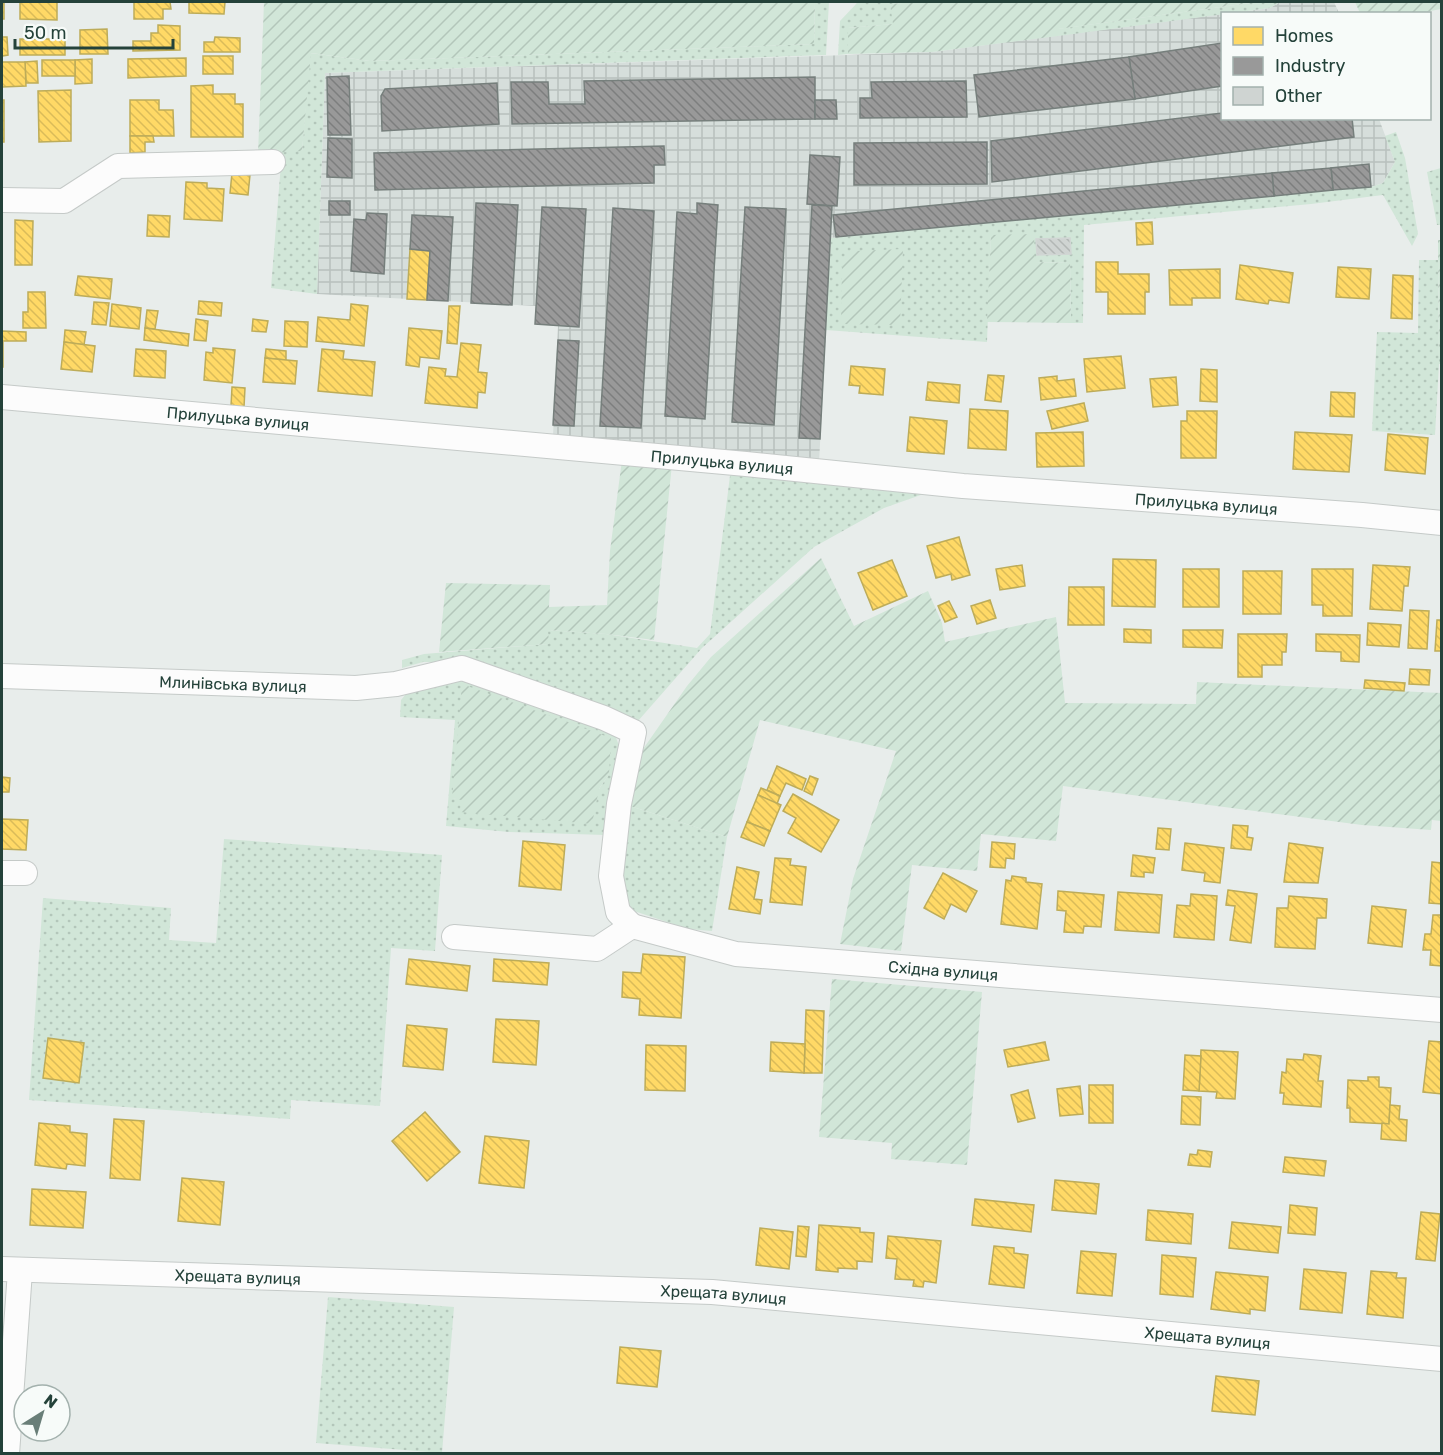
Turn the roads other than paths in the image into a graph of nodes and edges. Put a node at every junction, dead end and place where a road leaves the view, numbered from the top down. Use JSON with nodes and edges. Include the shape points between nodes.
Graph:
{"nodes":[{"id":1,"x":273,"y":162,"type":"dead end"},
{"id":2,"x":2,"y":200,"type":"edge"},
{"id":3,"x":2,"y":398,"type":"edge"},
{"id":4,"x":1442,"y":523,"type":"edge"},
{"id":5,"x":2,"y":676,"type":"edge"},
{"id":6,"x":632,"y":926,"type":"junction"},
{"id":7,"x":454,"y":937,"type":"dead end"},
{"id":8,"x":1442,"y":1010,"type":"edge"},
{"id":9,"x":11,"y":1270,"type":"edge"},
{"id":10,"x":1442,"y":1359,"type":"edge"},
{"id":11,"x":7,"y":1454,"type":"edge"}],
"edges":[{"from":1,"to":2,"type":"street","via":[[118,166],[64,201]]},
{"from":3,"to":4,"type":"street","name":"Прилуцька вулиця","via":[[963,486]]},
{"from":5,"to":6,"type":"street","name":"Млинівська вулиця","via":[[356,688],[396,684],[462,668],[604,718],[634,732],[619,804],[611,876],[618,912]]},
{"from":6,"to":7,"type":"street","via":[[597,949]]},
{"from":6,"to":8,"type":"street","name":"Східна вулиця","via":[[736,954]]},
{"from":9,"to":10,"type":"street","name":"Хрещата вулиця","via":[[712,1292]]},
{"from":9,"to":11,"type":"street"}]}
